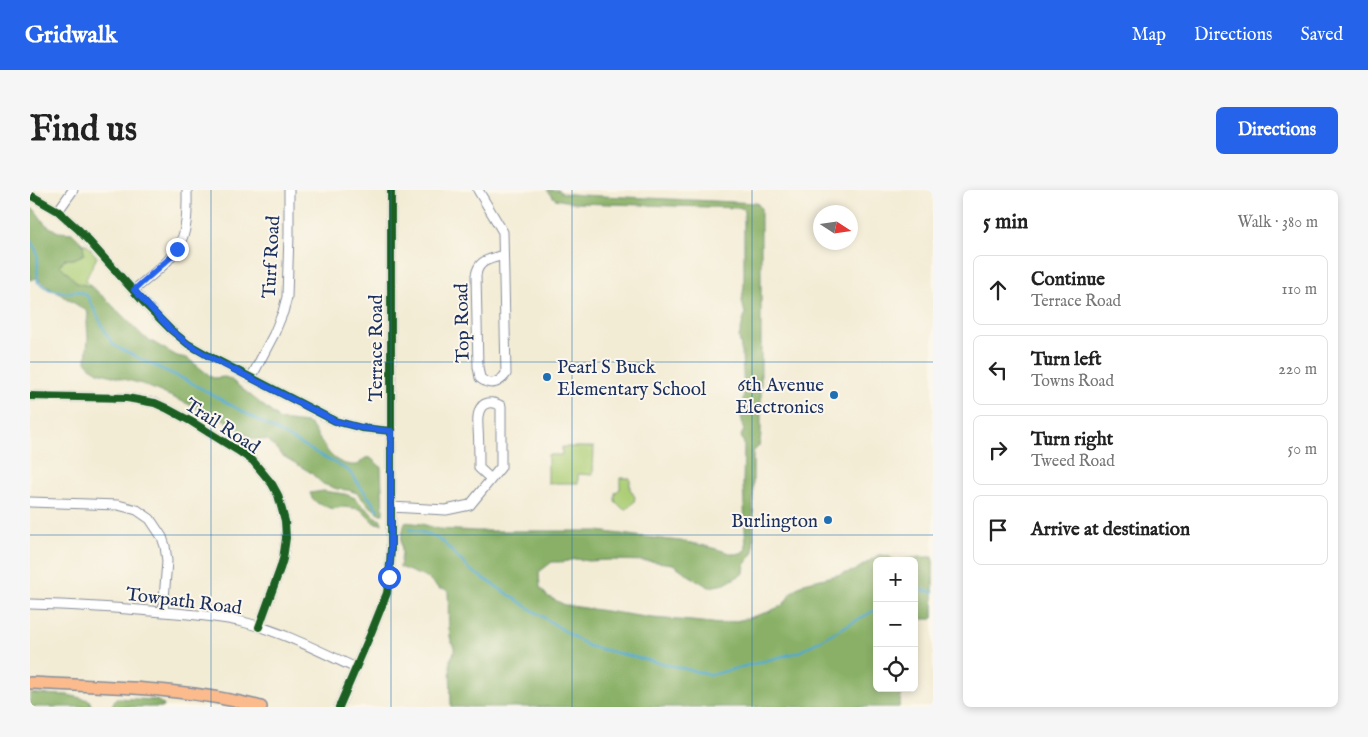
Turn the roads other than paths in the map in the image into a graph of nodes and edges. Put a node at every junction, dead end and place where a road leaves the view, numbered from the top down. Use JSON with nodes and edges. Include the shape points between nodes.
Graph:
{"nodes":[{"id":1,"x":73,"y":190,"type":"edge"},
{"id":2,"x":187,"y":190,"type":"edge"},
{"id":3,"x":289,"y":190,"type":"edge"},
{"id":4,"x":390,"y":190,"type":"edge"},
{"id":5,"x":478,"y":190,"type":"edge"},
{"id":6,"x":30,"y":195,"type":"edge"},
{"id":7,"x":58,"y":211,"type":"junction"},
{"id":8,"x":503,"y":256,"type":"junction"},
{"id":9,"x":134,"y":290,"type":"junction"},
{"id":10,"x":251,"y":378,"type":"junction"},
{"id":11,"x":30,"y":396,"type":"edge"},
{"id":12,"x":391,"y":431,"type":"junction"},
{"id":13,"x":491,"y":478,"type":"junction"},
{"id":14,"x":30,"y":502,"type":"edge"},
{"id":15,"x":391,"y":507,"type":"junction"},
{"id":16,"x":30,"y":604,"type":"edge"},
{"id":17,"x":163,"y":612,"type":"junction"},
{"id":18,"x":259,"y":627,"type":"junction"},
{"id":19,"x":356,"y":668,"type":"junction"},
{"id":20,"x":30,"y":683,"type":"edge"},
{"id":21,"x":261,"y":707,"type":"edge"},
{"id":22,"x":339,"y":707,"type":"edge"}],
"edges":[{"from":1,"to":7,"type":"street"},
{"from":2,"to":9,"type":"street","via":[[187,216],[180,242],[172,256]]},
{"from":3,"to":10,"type":"street","name":"Turf Road","via":[[287,297],[274,334]]},
{"from":4,"to":12,"type":"street","name":"Terrace Road"},
{"from":5,"to":8,"type":"street","name":"Top Road","via":[[503,232]]},
{"from":6,"to":7,"type":"street"},
{"from":7,"to":9,"type":"street"},
{"from":8,"to":8,"type":"street","name":"Top Road","via":[[482,262],[476,275],[478,367],[480,378],[485,383],[496,383],[506,374]]},
{"from":9,"to":10,"type":"street","via":[[188,344]]},
{"from":10,"to":12,"type":"street","via":[[335,421]]},
{"from":11,"to":18,"type":"street","name":"Trail Road","via":[[127,398],[155,403],[253,461],[272,484],[286,521],[283,559]]},
{"from":12,"to":15,"type":"street","name":"Terrace Road"},
{"from":13,"to":13,"type":"street","via":[[501,467],[501,406],[491,403],[481,407],[478,413],[480,468]]},
{"from":13,"to":15,"type":"street","via":[[470,505],[446,510]]},
{"from":14,"to":17,"type":"street","via":[[118,505],[137,510],[150,519],[165,546]]},
{"from":15,"to":19,"type":"street","name":"Terrace Road","via":[[386,593]]},
{"from":16,"to":17,"type":"street","name":"Towpath Road"},
{"from":17,"to":18,"type":"street","name":"Towpath Road"},
{"from":18,"to":19,"type":"street","name":"Towpath Road"},
{"from":19,"to":22,"type":"street","name":"Terrace Road"},
{"from":20,"to":21,"type":"main road","via":[[188,692]]}]}
